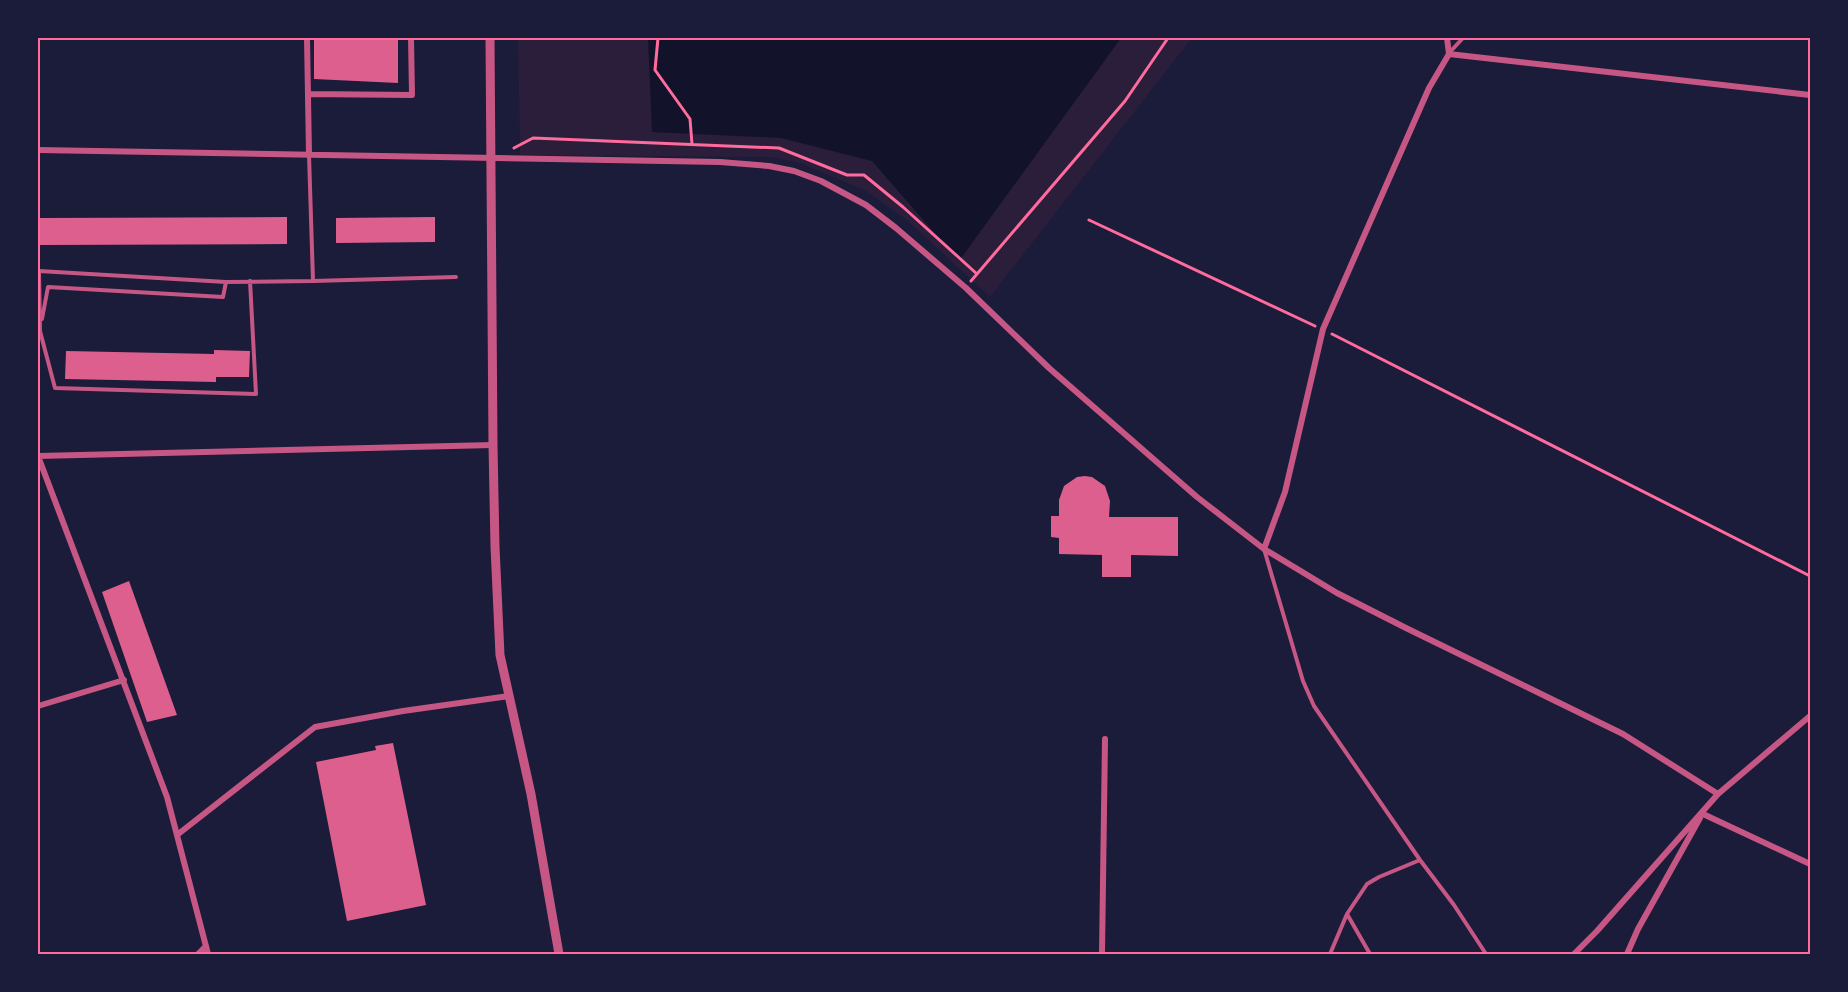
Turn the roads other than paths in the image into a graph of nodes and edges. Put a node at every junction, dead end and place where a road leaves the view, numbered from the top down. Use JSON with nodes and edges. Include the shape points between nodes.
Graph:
{"nodes":[{"id":1,"x":307,"y":38,"type":"edge"},
{"id":2,"x":411,"y":38,"type":"edge"},
{"id":3,"x":490,"y":38,"type":"edge"},
{"id":4,"x":1447,"y":38,"type":"edge"},
{"id":5,"x":1463,"y":38,"type":"edge"},
{"id":6,"x":1449,"y":54,"type":"junction"},
{"id":7,"x":308,"y":94,"type":"junction"},
{"id":8,"x":1810,"y":96,"type":"edge"},
{"id":9,"x":38,"y":150,"type":"edge"},
{"id":10,"x":309,"y":154,"type":"junction"},
{"id":11,"x":491,"y":159,"type":"junction"},
{"id":12,"x":456,"y":277,"type":"dead end"},
{"id":13,"x":313,"y":280,"type":"junction"},
{"id":14,"x":250,"y":281,"type":"junction"},
{"id":15,"x":226,"y":282,"type":"junction"},
{"id":16,"x":39,"y":332,"type":"edge"},
{"id":17,"x":493,"y":445,"type":"junction"},
{"id":18,"x":38,"y":456,"type":"edge"},
{"id":19,"x":1264,"y":549,"type":"junction"},
{"id":20,"x":124,"y":680,"type":"junction"},
{"id":21,"x":509,"y":696,"type":"junction"},
{"id":22,"x":38,"y":706,"type":"edge"},
{"id":23,"x":1810,"y":716,"type":"edge"},
{"id":24,"x":1105,"y":739,"type":"dead end"},
{"id":25,"x":1718,"y":794,"type":"junction"},
{"id":26,"x":1703,"y":814,"type":"junction"},
{"id":27,"x":177,"y":835,"type":"junction"},
{"id":28,"x":1420,"y":860,"type":"junction"},
{"id":29,"x":1810,"y":864,"type":"edge"},
{"id":30,"x":1347,"y":914,"type":"junction"},
{"id":31,"x":206,"y":946,"type":"junction"},
{"id":32,"x":198,"y":954,"type":"edge"},
{"id":33,"x":208,"y":954,"type":"edge"},
{"id":34,"x":559,"y":954,"type":"edge"},
{"id":35,"x":1102,"y":954,"type":"edge"},
{"id":36,"x":1330,"y":954,"type":"edge"},
{"id":37,"x":1371,"y":954,"type":"edge"},
{"id":38,"x":1486,"y":954,"type":"edge"},
{"id":39,"x":1574,"y":954,"type":"edge"},
{"id":40,"x":1627,"y":954,"type":"edge"}],
"edges":[{"from":1,"to":7,"type":"street"},
{"from":2,"to":7,"type":"street","via":[[412,95]]},
{"from":3,"to":11,"type":"street"},
{"from":4,"to":6,"type":"street"},
{"from":5,"to":6,"type":"lane"},
{"from":6,"to":8,"type":"street"},
{"from":6,"to":19,"type":"street","via":[[1428,88],[1323,329],[1285,492]]},
{"from":7,"to":10,"type":"street"},
{"from":9,"to":10,"type":"street"},
{"from":10,"to":11,"type":"street"},
{"from":10,"to":13,"type":"lane"},
{"from":11,"to":17,"type":"street"},
{"from":11,"to":19,"type":"street","via":[[769,166],[794,171],[849,194],[896,228],[1197,497]]},
{"from":12,"to":13,"type":"lane"},
{"from":13,"to":14,"type":"lane"},
{"from":14,"to":15,"type":"lane"},
{"from":14,"to":16,"type":"lane","via":[[256,394],[55,388]]},
{"from":15,"to":16,"type":"lane","via":[[223,297],[48,287]]},
{"from":15,"to":16,"type":"lane","via":[[39,272]]},
{"from":17,"to":18,"type":"street"},
{"from":17,"to":21,"type":"street","via":[[500,645]]},
{"from":18,"to":20,"type":"street"},
{"from":19,"to":25,"type":"street","via":[[1337,593],[1623,734]]},
{"from":19,"to":28,"type":"lane","via":[[1314,706]]},
{"from":20,"to":22,"type":"street"},
{"from":20,"to":27,"type":"street"},
{"from":21,"to":27,"type":"street","via":[[315,727]]},
{"from":21,"to":34,"type":"street"},
{"from":23,"to":25,"type":"street"},
{"from":24,"to":35,"type":"street"},
{"from":25,"to":26,"type":"street"},
{"from":25,"to":39,"type":"street"},
{"from":26,"to":29,"type":"street"},
{"from":26,"to":40,"type":"street"},
{"from":27,"to":31,"type":"street"},
{"from":28,"to":30,"type":"lane","via":[[1367,884]]},
{"from":28,"to":38,"type":"lane"},
{"from":30,"to":36,"type":"lane"},
{"from":30,"to":37,"type":"lane"},
{"from":31,"to":32,"type":"street"},
{"from":31,"to":33,"type":"street"}]}
